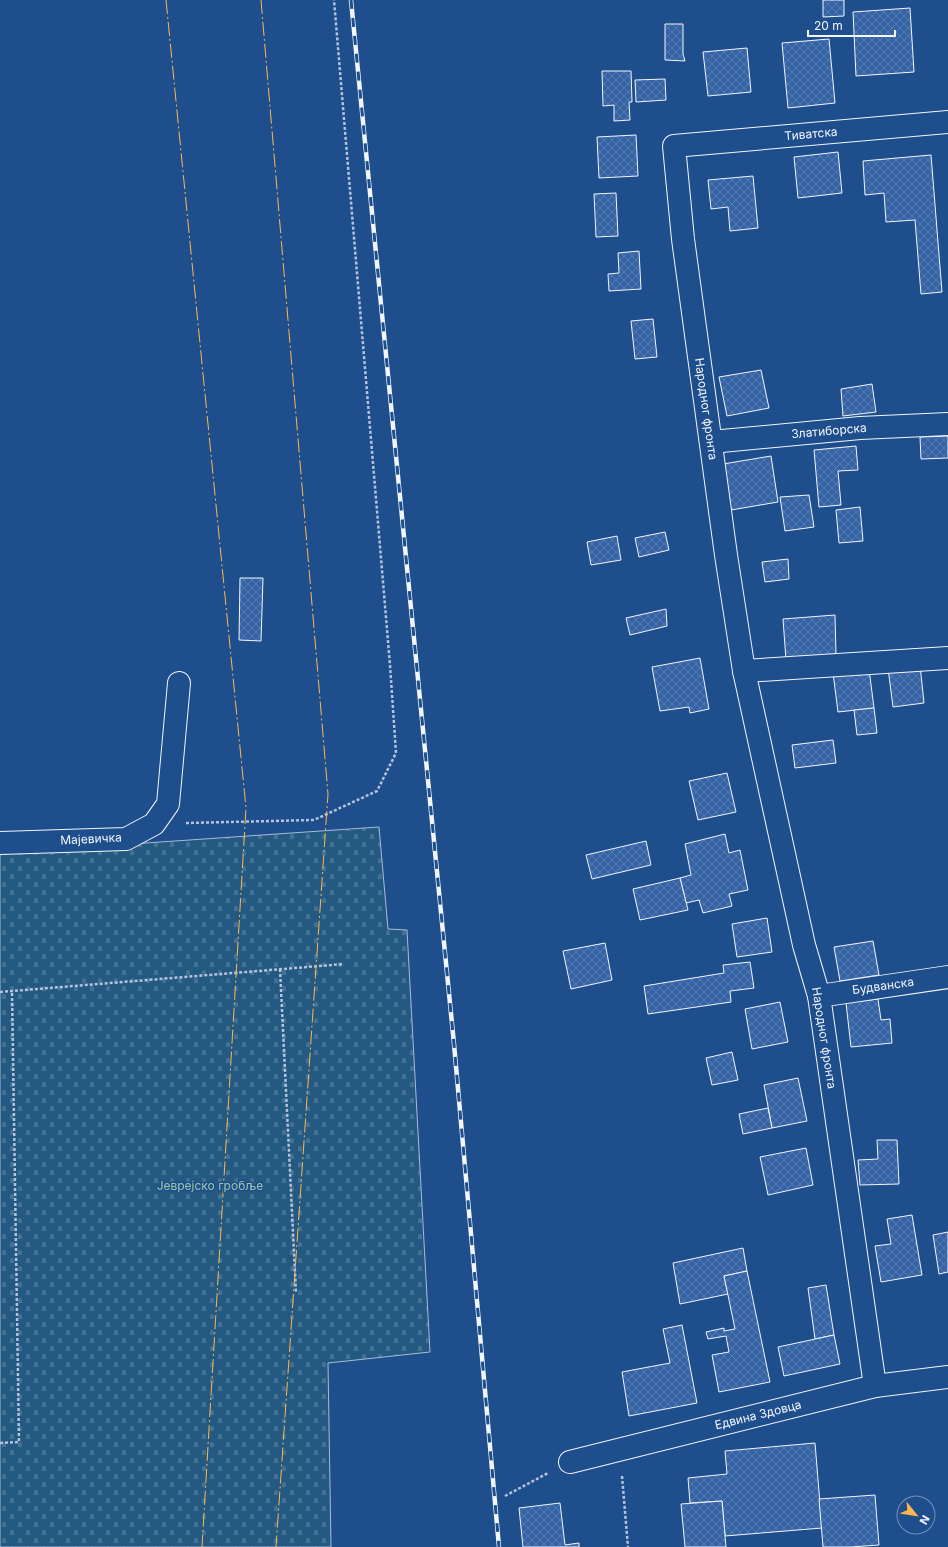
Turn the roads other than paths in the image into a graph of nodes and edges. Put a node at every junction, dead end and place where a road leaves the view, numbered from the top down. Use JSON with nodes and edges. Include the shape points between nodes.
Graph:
{"nodes":[{"id":1,"x":948,"y":122,"type":"edge"},
{"id":2,"x":674,"y":146,"type":"joint"},
{"id":3,"x":948,"y":424,"type":"edge"},
{"id":4,"x":711,"y":442,"type":"junction"},
{"id":5,"x":948,"y":658,"type":"edge"},
{"id":6,"x":744,"y":671,"type":"junction"},
{"id":7,"x":179,"y":683,"type":"dead end"},
{"id":8,"x":0,"y":843,"type":"edge"},
{"id":9,"x":948,"y":976,"type":"edge"},
{"id":10,"x":819,"y":996,"type":"junction"},
{"id":11,"x":948,"y":1377,"type":"edge"},
{"id":12,"x":875,"y":1386,"type":"junction"},
{"id":13,"x":570,"y":1462,"type":"road end"}],
"edges":[{"from":1,"to":2,"type":"street","name":"Тиватска"},
{"from":2,"to":4,"type":"street","name":"Народног фронта","via":[[682,239]]},
{"from":3,"to":4,"type":"street","name":"Златиборска","via":[[860,428]]},
{"from":4,"to":6,"type":"street","name":"Народног фронта"},
{"from":5,"to":6,"type":"street"},
{"from":6,"to":10,"type":"street","name":"Народног фронта","via":[[804,945]]},
{"from":7,"to":8,"type":"street","name":"Мајевичка","via":[[168,804],[154,824],[126,839]]},
{"from":9,"to":10,"type":"street","name":"Будванска"},
{"from":10,"to":12,"type":"street","name":"Народног фронта"},
{"from":11,"to":12,"type":"street","name":"Едвина Здовца"},
{"from":12,"to":13,"type":"street","name":"Едвина Здовца"}]}
